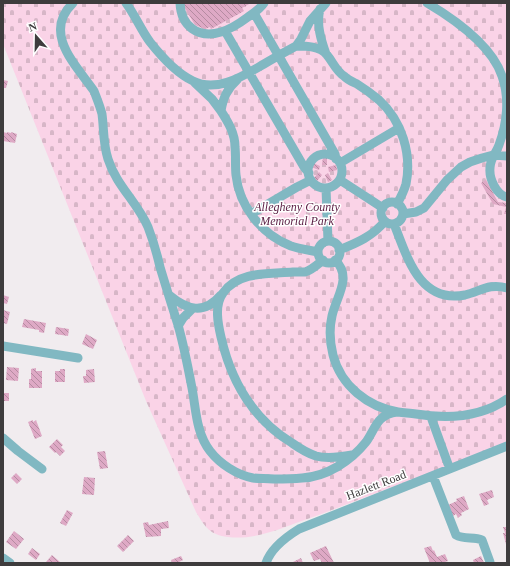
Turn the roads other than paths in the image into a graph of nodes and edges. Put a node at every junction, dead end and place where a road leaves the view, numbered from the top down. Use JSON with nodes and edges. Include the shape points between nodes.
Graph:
{"nodes":[{"id":1,"x":73,"y":3,"type":"edge"},
{"id":2,"x":126,"y":3,"type":"edge"},
{"id":3,"x":180,"y":3,"type":"edge"},
{"id":4,"x":264,"y":3,"type":"edge"},
{"id":5,"x":427,"y":3,"type":"edge"},
{"id":6,"x":323,"y":6,"type":"edge"},
{"id":7,"x":254,"y":13,"type":"junction"},
{"id":8,"x":225,"y":31,"type":"junction"},
{"id":9,"x":296,"y":46,"type":"junction"},
{"id":10,"x":326,"y":54,"type":"junction"},
{"id":11,"x":278,"y":56,"type":"junction"},
{"id":12,"x":249,"y":73,"type":"junction"},
{"id":13,"x":239,"y":78,"type":"junction"},
{"id":14,"x":193,"y":81,"type":"junction"},
{"id":15,"x":222,"y":111,"type":"junction"},
{"id":16,"x":399,"y":128,"type":"junction"},
{"id":17,"x":493,"y":155,"type":"junction"},
{"id":18,"x":507,"y":156,"type":"edge"},
{"id":19,"x":338,"y":161,"type":"junction"},
{"id":20,"x":310,"y":176,"type":"junction"},
{"id":21,"x":340,"y":180,"type":"junction"},
{"id":22,"x":326,"y":188,"type":"junction"},
{"id":23,"x":507,"y":197,"type":"edge"},
{"id":24,"x":398,"y":204,"type":"junction"},
{"id":25,"x":383,"y":208,"type":"junction"},
{"id":26,"x":251,"y":214,"type":"junction"},
{"id":27,"x":403,"y":214,"type":"junction"},
{"id":28,"x":390,"y":222,"type":"junction"},
{"id":29,"x":328,"y":241,"type":"junction"},
{"id":30,"x":339,"y":250,"type":"junction"},
{"id":31,"x":318,"y":252,"type":"junction"},
{"id":32,"x":323,"y":260,"type":"junction"},
{"id":33,"x":335,"y":260,"type":"junction"},
{"id":34,"x":507,"y":288,"type":"edge"},
{"id":35,"x":222,"y":294,"type":"junction"},
{"id":36,"x":169,"y":295,"type":"junction"},
{"id":37,"x":204,"y":307,"type":"junction"},
{"id":38,"x":193,"y":308,"type":"junction"},
{"id":39,"x":217,"y":317,"type":"junction"},
{"id":40,"x":178,"y":326,"type":"junction"},
{"id":41,"x":3,"y":346,"type":"edge"},
{"id":42,"x":78,"y":358,"type":"dead end"},
{"id":43,"x":507,"y":399,"type":"edge"},
{"id":44,"x":397,"y":412,"type":"junction"},
{"id":45,"x":431,"y":417,"type":"junction"},
{"id":46,"x":3,"y":438,"type":"edge"},
{"id":47,"x":507,"y":446,"type":"edge"},
{"id":48,"x":353,"y":455,"type":"junction"},
{"id":49,"x":448,"y":464,"type":"dead end"},
{"id":50,"x":42,"y":469,"type":"dead end"},
{"id":51,"x":433,"y":476,"type":"junction"},
{"id":52,"x":3,"y":558,"type":"edge"},
{"id":53,"x":267,"y":562,"type":"edge"},
{"id":54,"x":490,"y":562,"type":"edge"},
{"id":55,"x":10,"y":563,"type":"edge"}],
"edges":[{"from":1,"to":36,"type":"street","via":[[62,22],[61,37],[69,56],[97,98],[108,159],[115,176],[148,227]]},
{"from":2,"to":14,"type":"street","via":[[159,53]]},
{"from":3,"to":8,"type":"street","via":[[182,16],[195,30],[208,34]]},
{"from":4,"to":7,"type":"street"},
{"from":5,"to":17,"type":"street","via":[[454,20],[474,37],[500,69],[506,92],[506,116],[502,135]]},
{"from":6,"to":9,"type":"street","via":[[310,21]]},
{"from":6,"to":10,"type":"street","via":[[318,22]]},
{"from":7,"to":8,"type":"street"},
{"from":7,"to":11,"type":"street"},
{"from":8,"to":12,"type":"street"},
{"from":9,"to":10,"type":"street","via":[[313,46]]},
{"from":9,"to":11,"type":"street"},
{"from":10,"to":16,"type":"street","via":[[344,77],[372,94],[386,107]]},
{"from":11,"to":12,"type":"street"},
{"from":11,"to":19,"type":"street"},
{"from":12,"to":13,"type":"street"},
{"from":12,"to":20,"type":"street"},
{"from":13,"to":14,"type":"street","via":[[210,85]]},
{"from":13,"to":15,"type":"street","via":[[224,95]]},
{"from":14,"to":15,"type":"street"},
{"from":15,"to":26,"type":"street","via":[[233,132],[240,195]]},
{"from":16,"to":19,"type":"street"},
{"from":16,"to":24,"type":"street","via":[[406,148],[408,168],[406,185]]},
{"from":17,"to":18,"type":"street"},
{"from":17,"to":23,"type":"street","via":[[490,166],[491,178],[499,192]]},
{"from":17,"to":27,"type":"street","via":[[461,167],[424,208]]},
{"from":19,"to":20,"type":"street","via":[[326,155],[317,157],[309,167]]},
{"from":19,"to":21,"type":"street","via":[[342,168]]},
{"from":20,"to":22,"type":"street","via":[[314,184]]},
{"from":20,"to":26,"type":"street","via":[[297,187]]},
{"from":21,"to":22,"type":"street"},
{"from":21,"to":25,"type":"street"},
{"from":22,"to":29,"type":"street"},
{"from":24,"to":25,"type":"street","via":[[388,203]]},
{"from":24,"to":27,"type":"street","via":[[403,209]]},
{"from":25,"to":28,"type":"street","via":[[382,216]]},
{"from":26,"to":31,"type":"street","via":[[264,229],[283,243]]},
{"from":27,"to":28,"type":"street","via":[[399,222]]},
{"from":28,"to":30,"type":"street","via":[[358,243]]},
{"from":28,"to":34,"type":"street","via":[[412,267],[421,280],[434,291],[459,296],[489,287]]},
{"from":29,"to":30,"type":"street","via":[[335,243]]},
{"from":29,"to":31,"type":"street","via":[[321,244]]},
{"from":30,"to":33,"type":"street"},
{"from":31,"to":32,"type":"street"},
{"from":32,"to":33,"type":"street"},
{"from":32,"to":35,"type":"street","via":[[305,272],[247,276],[234,282]]},
{"from":33,"to":44,"type":"street","via":[[340,264],[343,274],[330,324],[331,343],[339,372],[351,389],[359,395],[376,405]]},
{"from":35,"to":37,"type":"street","via":[[213,303]]},
{"from":35,"to":39,"type":"street"},
{"from":36,"to":38,"type":"street","via":[[182,305]]},
{"from":36,"to":40,"type":"street"},
{"from":37,"to":38,"type":"street"},
{"from":37,"to":39,"type":"street","via":[[212,310]]},
{"from":38,"to":40,"type":"street"},
{"from":39,"to":48,"type":"street","via":[[222,345],[238,386],[264,421],[287,440],[317,456]]},
{"from":40,"to":48,"type":"street","via":[[200,431],[211,452],[226,466],[255,478],[302,478],[329,471]]},
{"from":41,"to":42,"type":"street"},
{"from":43,"to":45,"type":"street","via":[[476,412]]},
{"from":44,"to":45,"type":"street"},
{"from":44,"to":48,"type":"street","via":[[381,419]]},
{"from":45,"to":49,"type":"street"},
{"from":46,"to":50,"type":"street"},
{"from":47,"to":51,"type":"street","name":"Hazlett Road"},
{"from":51,"to":53,"type":"street","name":"Hazlett Road","via":[[308,524],[280,544]]},
{"from":51,"to":54,"type":"street","via":[[456,535],[482,540]]},
{"from":52,"to":55,"type":"street"}]}
